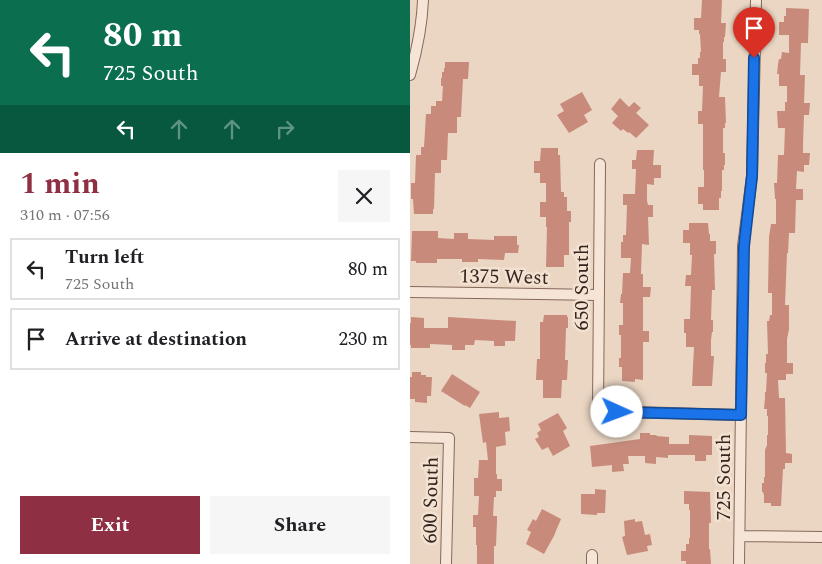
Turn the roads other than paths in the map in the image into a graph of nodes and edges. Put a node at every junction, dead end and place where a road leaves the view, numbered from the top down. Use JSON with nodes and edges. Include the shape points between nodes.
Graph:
{"nodes":[{"id":1,"x":423,"y":0,"type":"edge"},
{"id":2,"x":756,"y":0,"type":"edge"},
{"id":3,"x":410,"y":75,"type":"edge"},
{"id":4,"x":600,"y":164,"type":"dead end"},
{"id":5,"x":410,"y":292,"type":"edge"},
{"id":6,"x":598,"y":295,"type":"junction"},
{"id":7,"x":741,"y":415,"type":"junction"},
{"id":8,"x":410,"y":437,"type":"edge"},
{"id":9,"x":740,"y":536,"type":"junction"},
{"id":10,"x":822,"y":537,"type":"edge"},
{"id":11,"x":446,"y":564,"type":"edge"},
{"id":12,"x":739,"y":564,"type":"edge"}],
"edges":[{"from":1,"to":3,"type":"street","via":[[423,19]]},
{"from":2,"to":7,"type":"street","name":"725 South","via":[[752,176],[744,246]]},
{"from":4,"to":6,"type":"street","name":"650 South"},
{"from":5,"to":6,"type":"street","name":"1375 West"},
{"from":6,"to":7,"type":"street","name":"650 South","via":[[598,411]]},
{"from":7,"to":9,"type":"street","name":"725 South"},
{"from":8,"to":11,"type":"street","name":"600 South","via":[[449,438]]},
{"from":9,"to":10,"type":"street"},
{"from":9,"to":12,"type":"street","name":"725 South"}]}
